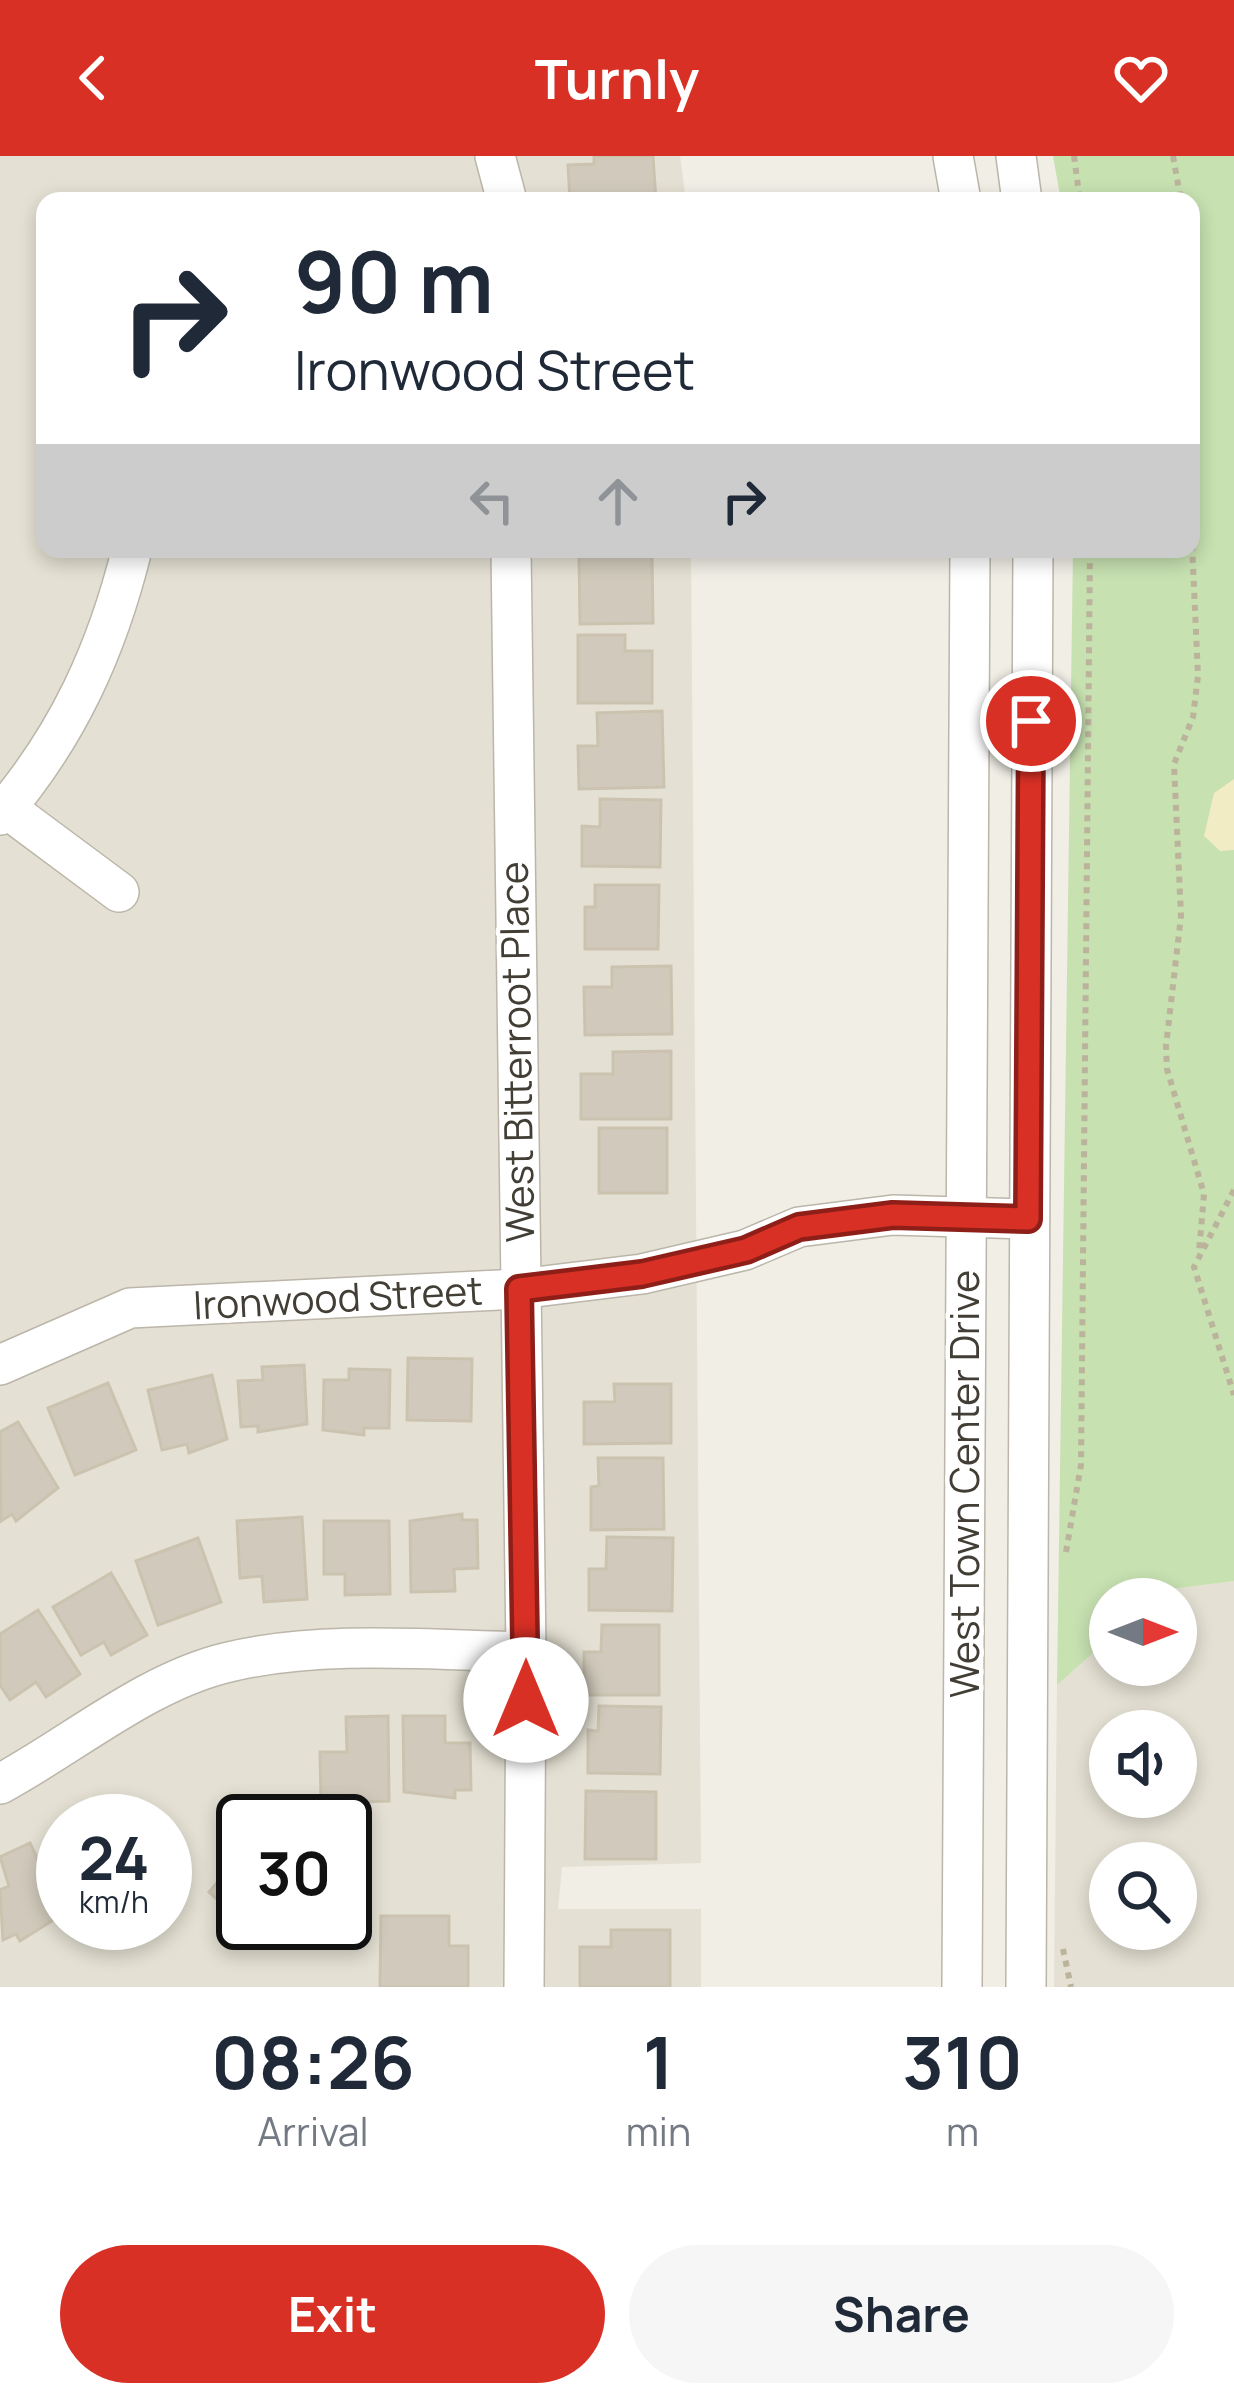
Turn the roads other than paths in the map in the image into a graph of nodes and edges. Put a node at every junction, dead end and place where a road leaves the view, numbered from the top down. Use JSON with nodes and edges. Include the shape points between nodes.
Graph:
{"nodes":[{"id":1,"x":494,"y":156,"type":"edge"},
{"id":2,"x":953,"y":156,"type":"edge"},
{"id":3,"x":1016,"y":156,"type":"edge"},
{"id":4,"x":504,"y":192,"type":"edge"},
{"id":5,"x":959,"y":192,"type":"edge"},
{"id":6,"x":1021,"y":192,"type":"edge"},
{"id":7,"x":130,"y":558,"type":"edge"},
{"id":8,"x":511,"y":558,"type":"edge"},
{"id":9,"x":970,"y":558,"type":"edge"},
{"id":10,"x":1033,"y":558,"type":"edge"},
{"id":11,"x":3,"y":812,"type":"edge"},
{"id":12,"x":118,"y":892,"type":"dead end"},
{"id":13,"x":967,"y":1218,"type":"junction"},
{"id":14,"x":1028,"y":1219,"type":"junction"},
{"id":15,"x":519,"y":1289,"type":"junction"},
{"id":16,"x":0,"y":1365,"type":"edge"},
{"id":17,"x":526,"y":1652,"type":"junction"},
{"id":18,"x":0,"y":1784,"type":"edge"},
{"id":19,"x":524,"y":1987,"type":"edge"},
{"id":20,"x":962,"y":1987,"type":"edge"},
{"id":21,"x":1026,"y":1987,"type":"edge"}],
"edges":[{"from":1,"to":4,"type":"street"},
{"from":2,"to":5,"type":"street"},
{"from":3,"to":6,"type":"street"},
{"from":7,"to":11,"type":"street","via":[[74,716]]},
{"from":8,"to":15,"type":"street","name":"West Bitterroot Place"},
{"from":9,"to":13,"type":"street","name":"West Town Center Drive"},
{"from":10,"to":14,"type":"street","name":"West Town Center Drive"},
{"from":11,"to":12,"type":"street"},
{"from":13,"to":14,"type":"street","name":"Ironwood Street"},
{"from":13,"to":15,"type":"street","name":"Ironwood Street","via":[[893,1215],[799,1227],[746,1250],[642,1274]]},
{"from":13,"to":20,"type":"street","name":"West Town Center Drive"},
{"from":14,"to":21,"type":"street","name":"West Town Center Drive"},
{"from":15,"to":16,"type":"street","name":"Ironwood Street","via":[[130,1308]]},
{"from":15,"to":17,"type":"street","name":"West Bitterroot Place"},
{"from":17,"to":18,"type":"street","via":[[362,1649],[229,1662],[154,1693]]},
{"from":17,"to":19,"type":"street","name":"West Bitterroot Place"}]}
